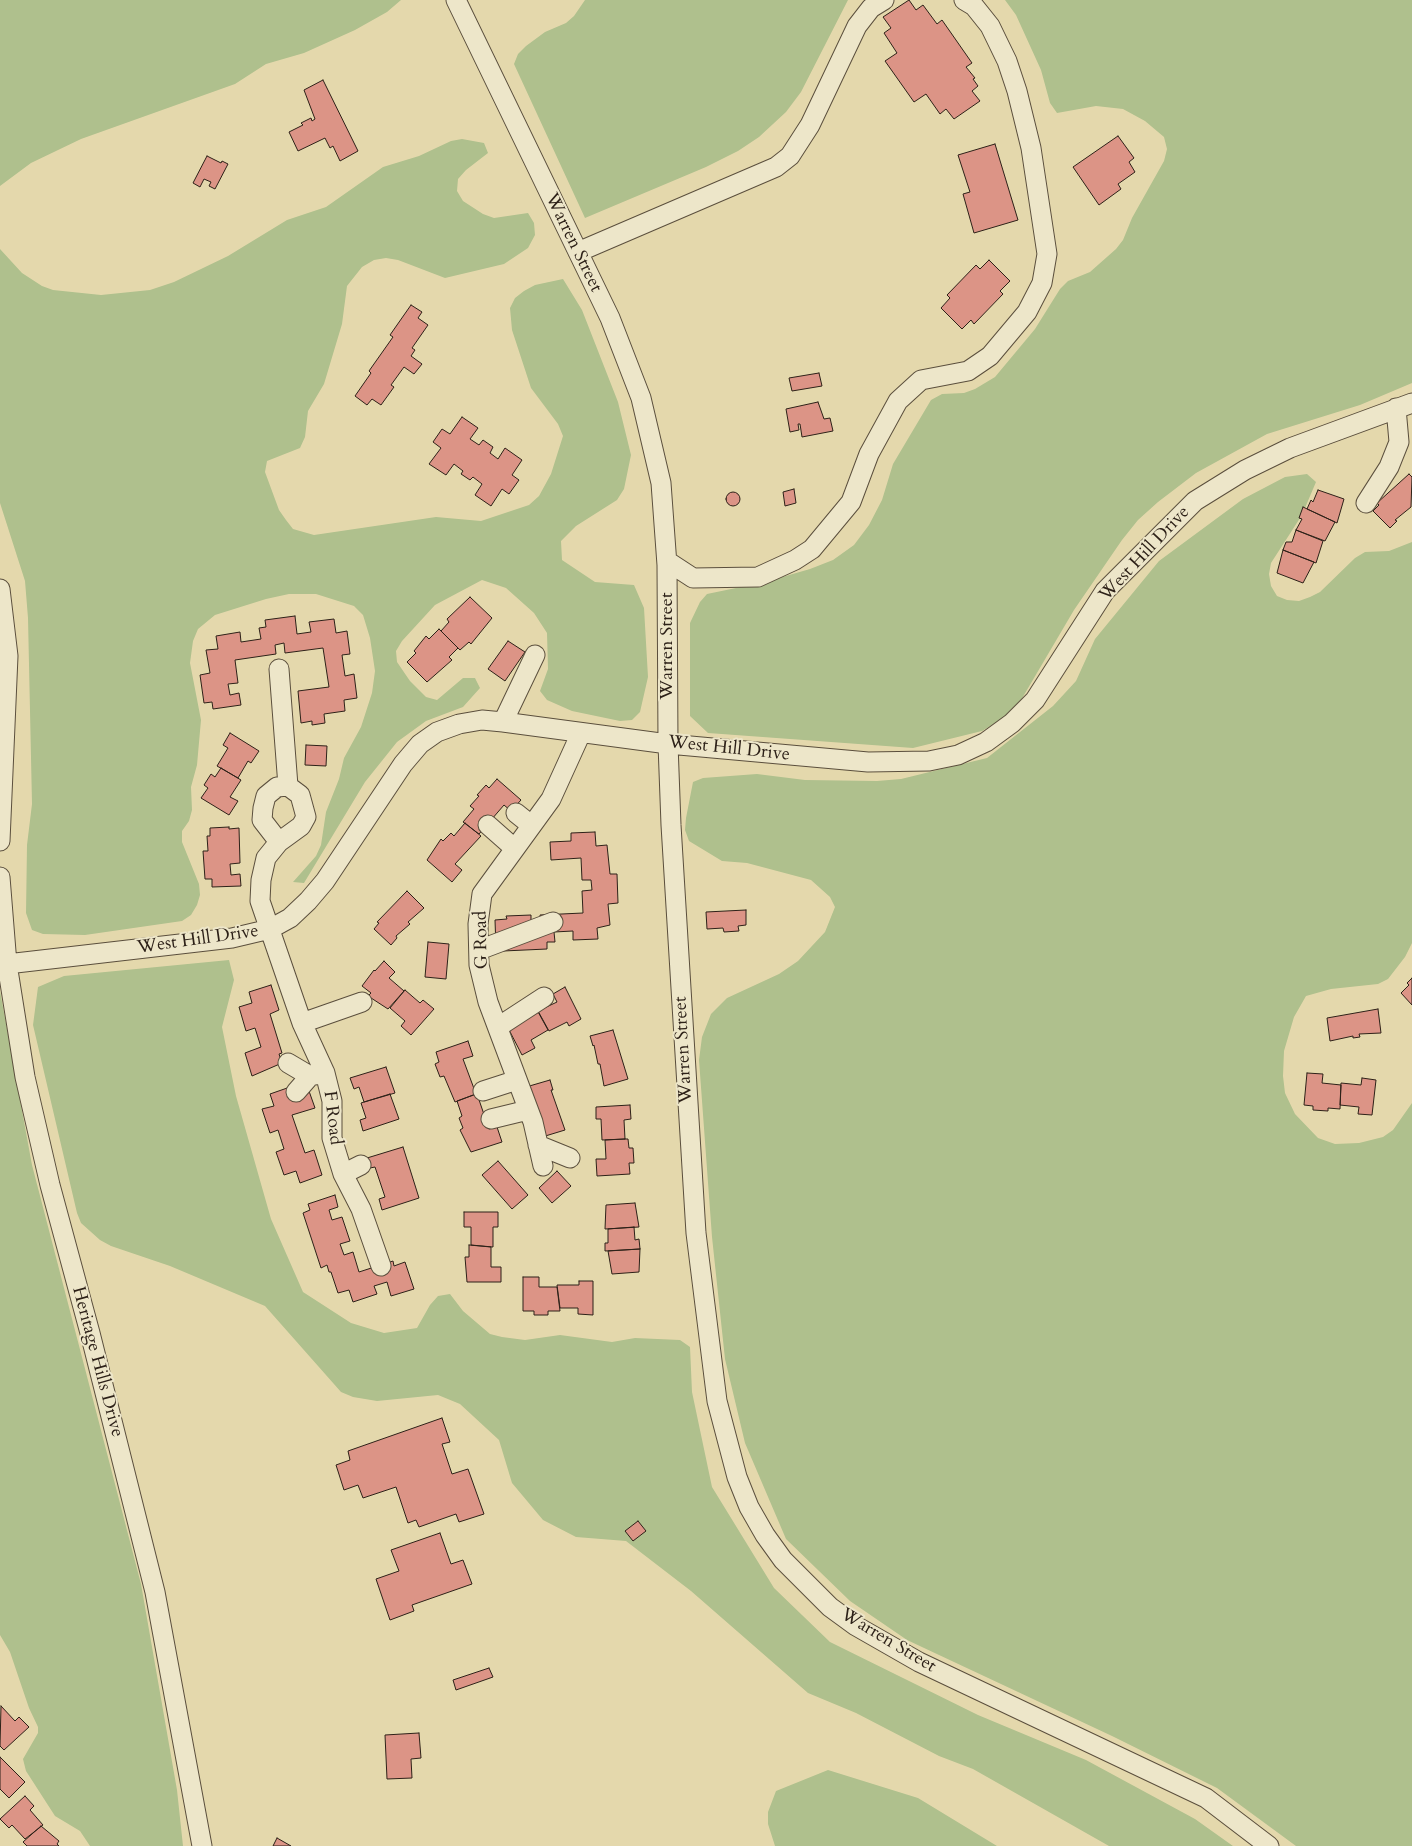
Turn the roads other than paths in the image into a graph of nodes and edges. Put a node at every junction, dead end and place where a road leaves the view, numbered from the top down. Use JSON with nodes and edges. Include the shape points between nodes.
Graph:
{"nodes":[{"id":1,"x":456,"y":0,"type":"edge"},
{"id":2,"x":884,"y":0,"type":"edge"},
{"id":3,"x":964,"y":0,"type":"edge"},
{"id":4,"x":578,"y":252,"type":"junction"},
{"id":5,"x":1404,"y":405,"type":"edge"},
{"id":6,"x":1366,"y":503,"type":"dead end"},
{"id":7,"x":667,"y":561,"type":"junction"},
{"id":8,"x":0,"y":589,"type":"edge"},
{"id":9,"x":535,"y":655,"type":"dead end"},
{"id":10,"x":279,"y":669,"type":"dead end"},
{"id":11,"x":503,"y":722,"type":"junction"},
{"id":12,"x":581,"y":732,"type":"junction"},
{"id":13,"x":668,"y":744,"type":"junction"},
{"id":14,"x":288,"y":786,"type":"junction"},
{"id":15,"x":516,"y":813,"type":"dead end"},
{"id":16,"x":488,"y":825,"type":"dead end"},
{"id":17,"x":531,"y":825,"type":"junction"},
{"id":18,"x":0,"y":841,"type":"edge"},
{"id":19,"x":278,"y":842,"type":"junction"},
{"id":20,"x":514,"y":848,"type":"junction"},
{"id":21,"x":0,"y":876,"type":"edge"},
{"id":22,"x":553,"y":922,"type":"dead end"},
{"id":23,"x":270,"y":929,"type":"junction"},
{"id":24,"x":479,"y":950,"type":"junction"},
{"id":25,"x":7,"y":964,"type":"junction"},
{"id":26,"x":544,"y":997,"type":"dead end"},
{"id":27,"x":362,"y":1002,"type":"dead end"},
{"id":28,"x":302,"y":1023,"type":"junction"},
{"id":29,"x":498,"y":1027,"type":"junction"},
{"id":30,"x":288,"y":1063,"type":"dead end"},
{"id":31,"x":318,"y":1074,"type":"junction"},
{"id":32,"x":517,"y":1080,"type":"junction"},
{"id":33,"x":483,"y":1091,"type":"dead end"},
{"id":34,"x":296,"y":1092,"type":"dead end"},
{"id":35,"x":528,"y":1110,"type":"junction"},
{"id":36,"x":492,"y":1119,"type":"dead end"},
{"id":37,"x":538,"y":1145,"type":"junction"},
{"id":38,"x":570,"y":1158,"type":"dead end"},
{"id":39,"x":361,"y":1166,"type":"dead end"},
{"id":40,"x":543,"y":1166,"type":"dead end"},
{"id":41,"x":343,"y":1174,"type":"junction"},
{"id":42,"x":372,"y":1257,"type":"dead end"},
{"id":43,"x":202,"y":1846,"type":"edge"},
{"id":44,"x":1269,"y":1846,"type":"edge"}],
"edges":[{"from":1,"to":4,"type":"street","name":"Warren Street"},
{"from":2,"to":4,"type":"street","via":[[871,8],[857,26],[810,125],[790,156],[776,167]]},
{"from":3,"to":7,"type":"street","via":[[974,6],[990,26],[1007,61],[1029,139],[1046,254],[1042,283],[1027,312],[990,356],[968,371],[921,380],[898,401],[870,454],[851,502],[812,549],[758,577],[693,578]]},
{"from":4,"to":7,"type":"street","name":"Warren Street","via":[[610,318],[641,398],[661,482]]},
{"from":5,"to":6,"type":"street","via":[[1399,442]]},
{"from":5,"to":13,"type":"street","name":"West Hill Drive","via":[[1290,448],[1245,470],[1195,501],[1105,591],[1036,700],[986,742],[958,755],[900,763]]},
{"from":7,"to":13,"type":"street","name":"Warren Street"},
{"from":8,"to":18,"type":"street","via":[[8,656]]},
{"from":9,"to":11,"type":"street"},
{"from":10,"to":14,"type":"street"},
{"from":11,"to":12,"type":"street","name":"West Hill Drive"},
{"from":11,"to":23,"type":"street","name":"West Hill Drive","via":[[482,720],[459,724],[437,732],[420,744],[403,764],[325,881],[290,918]]},
{"from":12,"to":13,"type":"street","name":"West Hill Drive"},
{"from":12,"to":17,"type":"street","name":"G Road","via":[[551,799]]},
{"from":13,"to":44,"type":"street","name":"Warren Street","via":[[696,1233],[717,1401],[734,1467],[749,1507],[783,1560],[818,1596],[856,1626],[919,1662],[1206,1798]]},
{"from":14,"to":19,"type":"street","via":[[300,795],[306,817],[301,826]]},
{"from":14,"to":19,"type":"street","via":[[277,786],[266,796],[263,808],[262,820]]},
{"from":15,"to":17,"type":"street"},
{"from":16,"to":20,"type":"street"},
{"from":17,"to":20,"type":"street","name":"G Road"},
{"from":19,"to":23,"type":"street","name":"F Road","via":[[266,858],[261,880],[260,901]]},
{"from":20,"to":24,"type":"street","name":"G Road","via":[[482,894]]},
{"from":21,"to":25,"type":"street","name":"Heritage Hills Drive"},
{"from":22,"to":24,"type":"street"},
{"from":23,"to":25,"type":"street","name":"West Hill Drive","via":[[232,938]]},
{"from":23,"to":28,"type":"street","name":"F Road","via":[[284,993]]},
{"from":24,"to":29,"type":"street","name":"G Road","via":[[479,965],[488,1002]]},
{"from":25,"to":43,"type":"street","name":"Heritage Hills Drive","via":[[37,1134],[155,1592]]},
{"from":26,"to":29,"type":"street"},
{"from":27,"to":28,"type":"street"},
{"from":28,"to":31,"type":"street","name":"F Road"},
{"from":29,"to":32,"type":"street","name":"G Road"},
{"from":30,"to":31,"type":"street"},
{"from":31,"to":34,"type":"street"},
{"from":31,"to":41,"type":"street","name":"F Road","via":[[332,1101],[332,1138]]},
{"from":32,"to":33,"type":"street"},
{"from":32,"to":35,"type":"street","name":"G Road"},
{"from":35,"to":36,"type":"street"},
{"from":35,"to":37,"type":"street","name":"G Road"},
{"from":37,"to":38,"type":"street"},
{"from":37,"to":40,"type":"street","name":"G Road"},
{"from":39,"to":41,"type":"street"},
{"from":41,"to":42,"type":"street","name":"F Road","via":[[368,1208]]}]}
